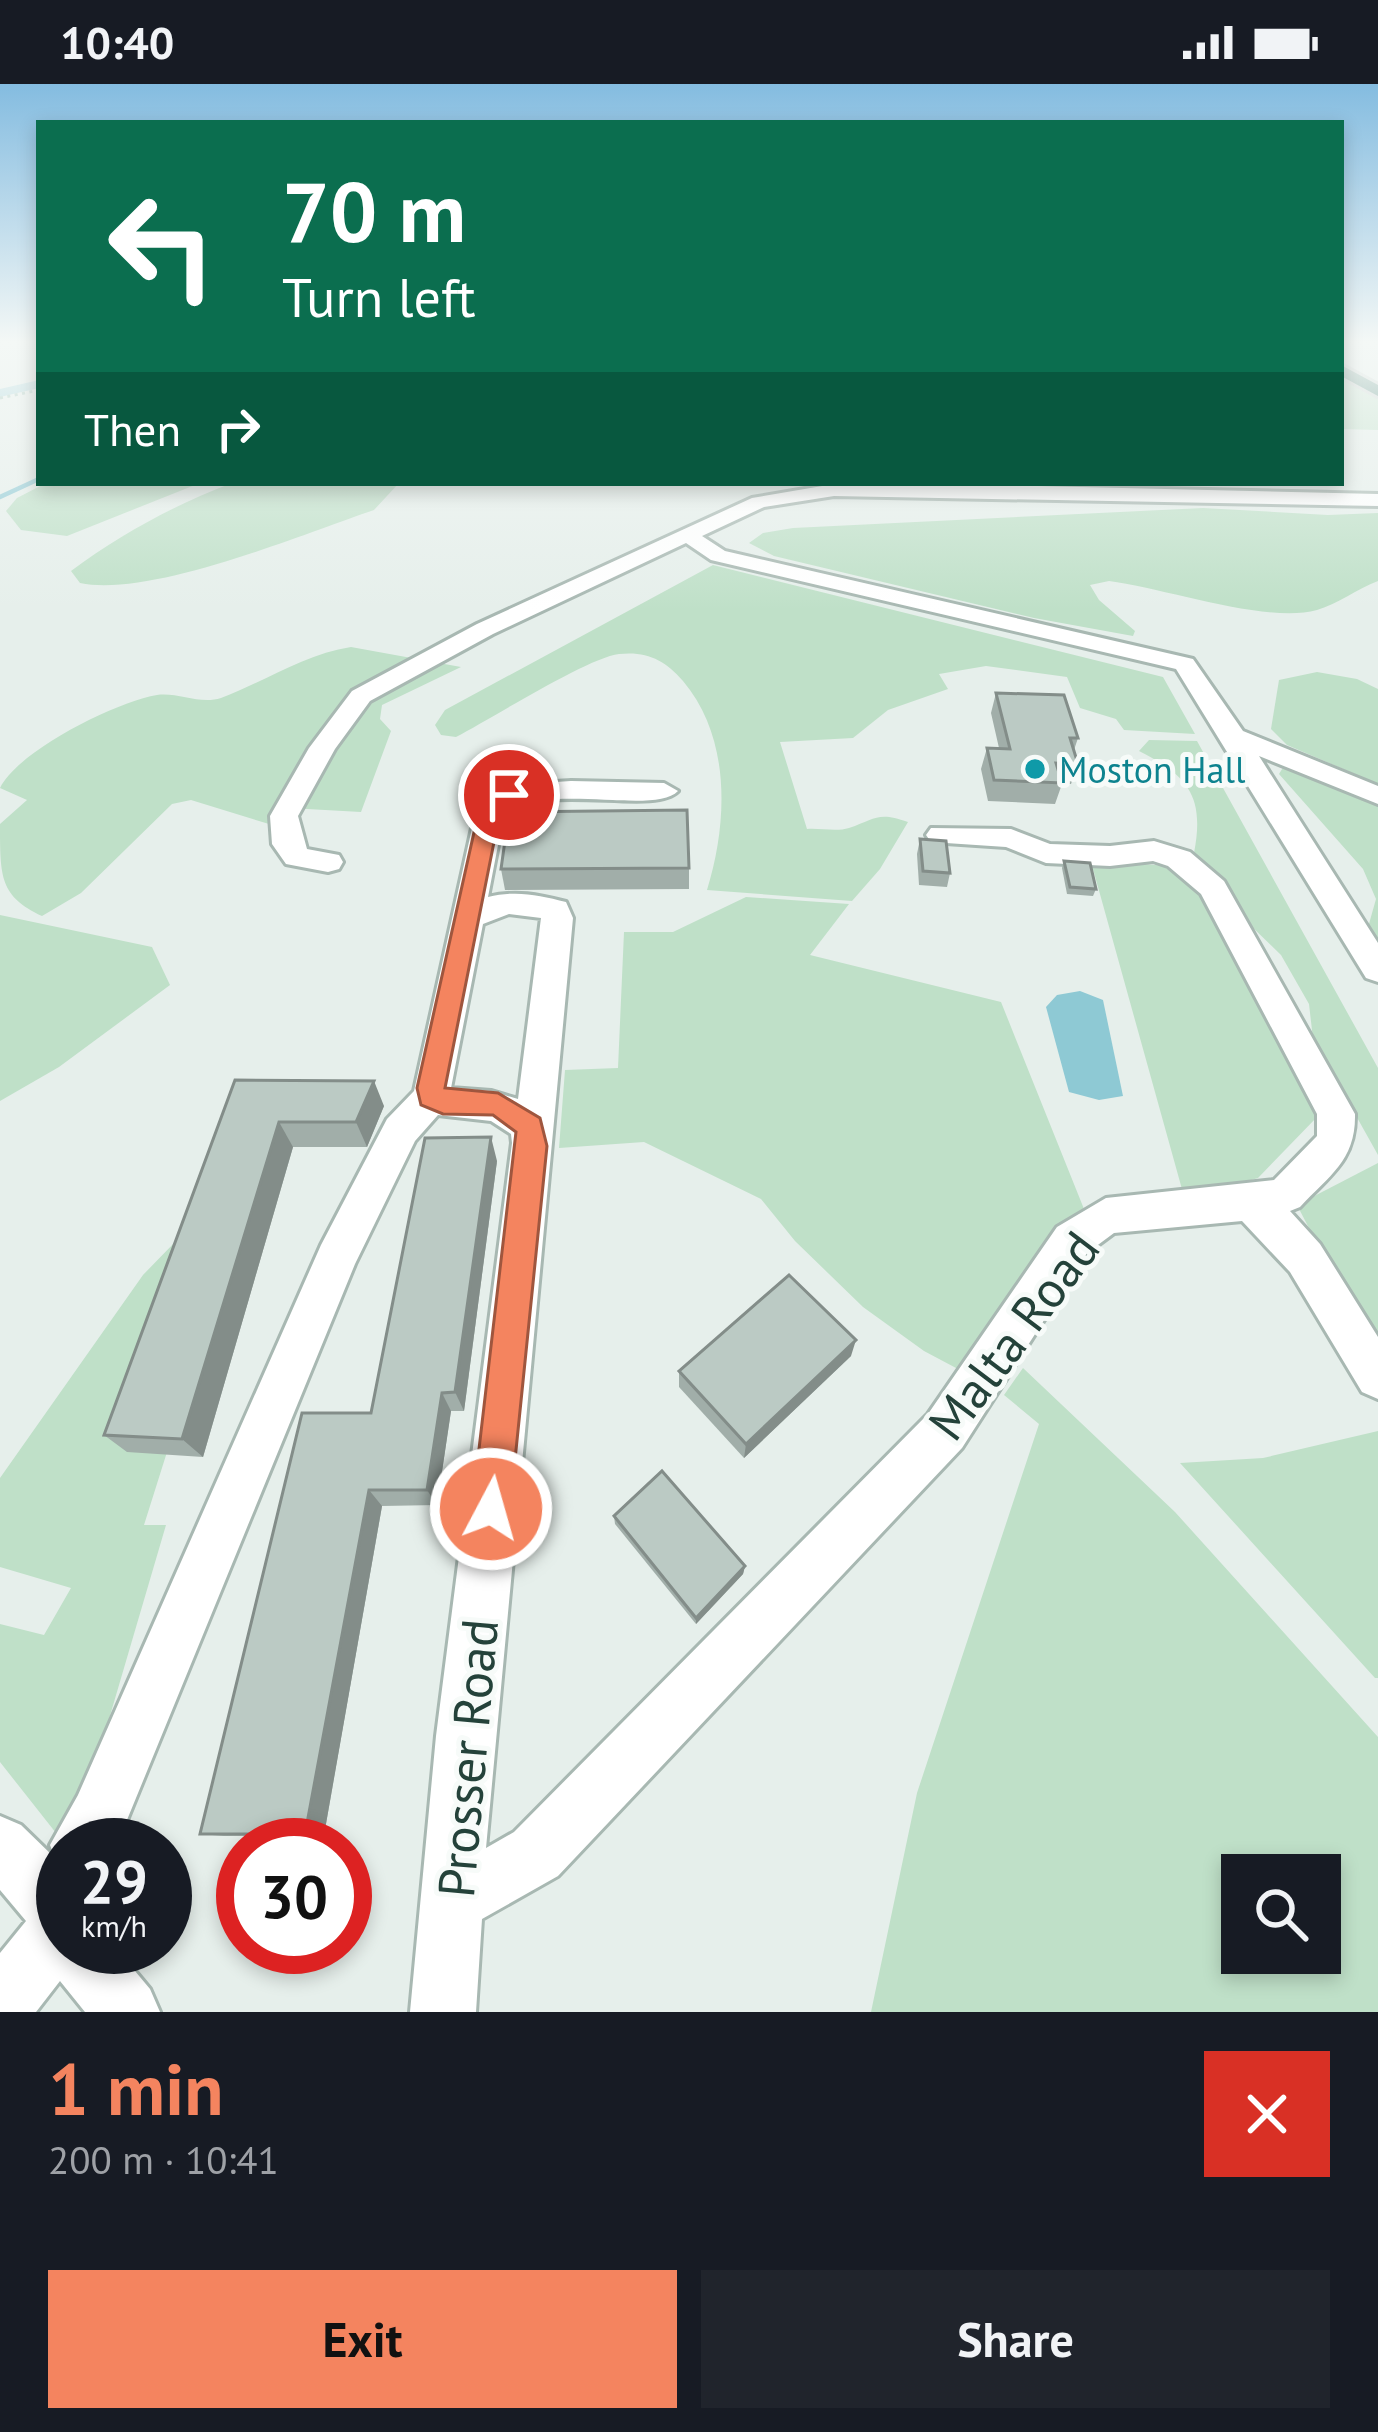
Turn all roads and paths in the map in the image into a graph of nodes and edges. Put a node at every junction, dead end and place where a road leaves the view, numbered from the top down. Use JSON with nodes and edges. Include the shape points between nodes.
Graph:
{"nodes":[{"id":1,"x":1378,"y":500,"type":"edge"},
{"id":2,"x":688,"y":533,"type":"junction"},
{"id":3,"x":1233,"y":736,"type":"junction"},
{"id":4,"x":664,"y":791,"type":"dead end"},
{"id":5,"x":1378,"y":796,"type":"edge"},
{"id":6,"x":941,"y":835,"type":"edge"},
{"id":7,"x":328,"y":862,"type":"dead end"},
{"id":8,"x":466,"y":920,"type":"junction"},
{"id":9,"x":1378,"y":970,"type":"edge"},
{"id":10,"x":431,"y":1096,"type":"junction"},
{"id":11,"x":532,"y":1146,"type":"junction"},
{"id":12,"x":1248,"y":1203,"type":"junction"},
{"id":13,"x":1378,"y":1376,"type":"edge"},
{"id":14,"x":98,"y":1818,"type":"edge"},
{"id":15,"x":0,"y":1846,"type":"edge"},
{"id":16,"x":36,"y":1879,"type":"edge"},
{"id":17,"x":455,"y":1900,"type":"junction"},
{"id":18,"x":36,"y":1948,"type":"edge"},
{"id":19,"x":105,"y":1974,"type":"edge"},
{"id":20,"x":0,"y":2005,"type":"edge"},
{"id":21,"x":127,"y":2012,"type":"edge"},
{"id":22,"x":443,"y":2012,"type":"edge"}],
"edges":[{"from":1,"to":2,"type":"street","via":[[834,490],[758,502]]},
{"from":2,"to":3,"type":"street","via":[[718,556],[1184,664]]},
{"from":2,"to":7,"type":"street","via":[[361,696],[284,816],[297,857]]},
{"from":3,"to":5,"type":"street"},
{"from":3,"to":9,"type":"street"},
{"from":4,"to":8,"type":"street","via":[[531,792],[496,802]]},
{"from":6,"to":12,"type":"street","name":"Malta Road","via":[[1011,838],[1046,853],[1154,851],[1179,859],[1214,888],[1336,1114],[1336,1142],[1286,1195]]},
{"from":8,"to":10,"type":"street"},
{"from":8,"to":11,"type":"street","name":"Prosser Road","via":[[494,905],[555,910]]},
{"from":10,"to":11,"type":"street","via":[[498,1104],[530,1126]]},
{"from":10,"to":14,"type":"street","via":[[401,1130],[336,1259]]},
{"from":11,"to":17,"type":"street","name":"Prosser Road","via":[[465,1736]]},
{"from":12,"to":13,"type":"street","via":[[1273,1216],[1293,1242]]},
{"from":12,"to":17,"type":"street","name":"Malta Road","via":[[1106,1216],[1072,1240],[945,1431],[536,1854]]},
{"from":15,"to":16,"type":"street"},
{"from":17,"to":22,"type":"street","name":"Prosser Road"},
{"from":18,"to":20,"type":"street"},
{"from":19,"to":21,"type":"street"}]}
